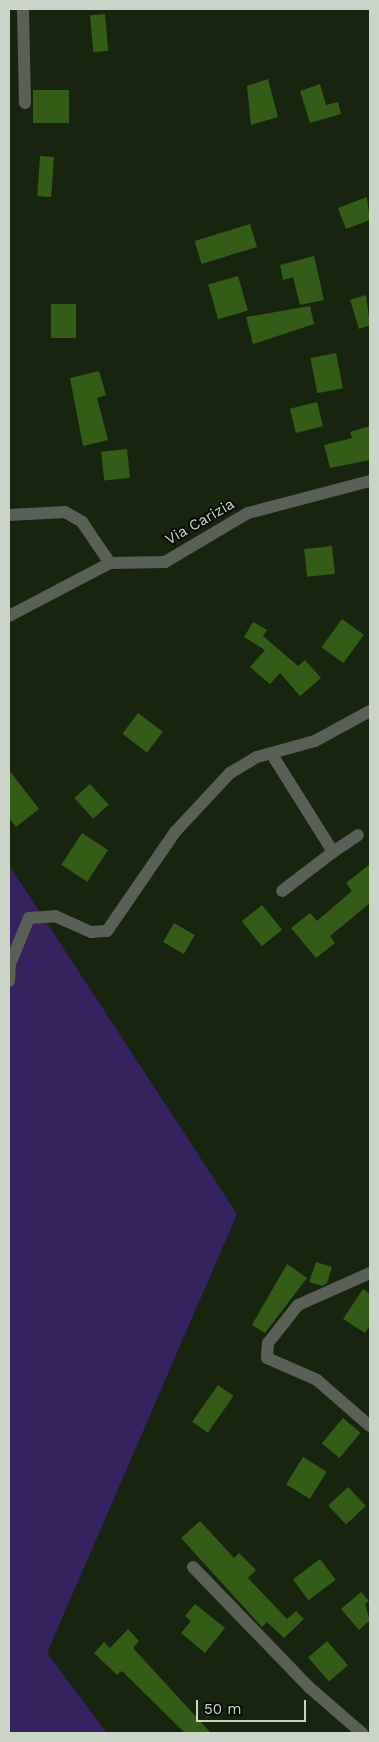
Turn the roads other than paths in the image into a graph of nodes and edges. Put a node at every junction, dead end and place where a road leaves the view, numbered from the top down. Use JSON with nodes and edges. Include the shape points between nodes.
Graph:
{"nodes":[{"id":1,"x":23,"y":9,"type":"edge"},
{"id":2,"x":25,"y":103,"type":"dead end"},
{"id":3,"x":370,"y":481,"type":"edge"},
{"id":4,"x":9,"y":515,"type":"edge"},
{"id":5,"x":110,"y":563,"type":"junction"},
{"id":6,"x":9,"y":616,"type":"edge"},
{"id":7,"x":370,"y":712,"type":"edge"},
{"id":8,"x":271,"y":753,"type":"junction"},
{"id":9,"x":358,"y":835,"type":"dead end"},
{"id":10,"x":333,"y":852,"type":"junction"},
{"id":11,"x":282,"y":891,"type":"dead end"},
{"id":12,"x":9,"y":981,"type":"edge"},
{"id":13,"x":370,"y":1273,"type":"edge"},
{"id":14,"x":370,"y":1426,"type":"edge"},
{"id":15,"x":193,"y":1567,"type":"dead end"},
{"id":16,"x":362,"y":1733,"type":"edge"}],
"edges":[{"from":1,"to":2,"type":"street"},
{"from":3,"to":5,"type":"street","name":"Via Carizia","via":[[248,513],[165,562]]},
{"from":4,"to":5,"type":"street","via":[[65,512],[82,522]]},
{"from":5,"to":6,"type":"street"},
{"from":7,"to":8,"type":"street","via":[[315,741]]},
{"from":8,"to":10,"type":"street"},
{"from":8,"to":12,"type":"street","via":[[230,773],[175,832],[107,931],[91,932],[55,916],[29,918],[10,964]]},
{"from":9,"to":10,"type":"street"},
{"from":10,"to":11,"type":"street"},
{"from":13,"to":14,"type":"street","via":[[298,1305],[268,1343],[267,1358],[317,1380]]},
{"from":15,"to":16,"type":"street","via":[[310,1688]]}]}
